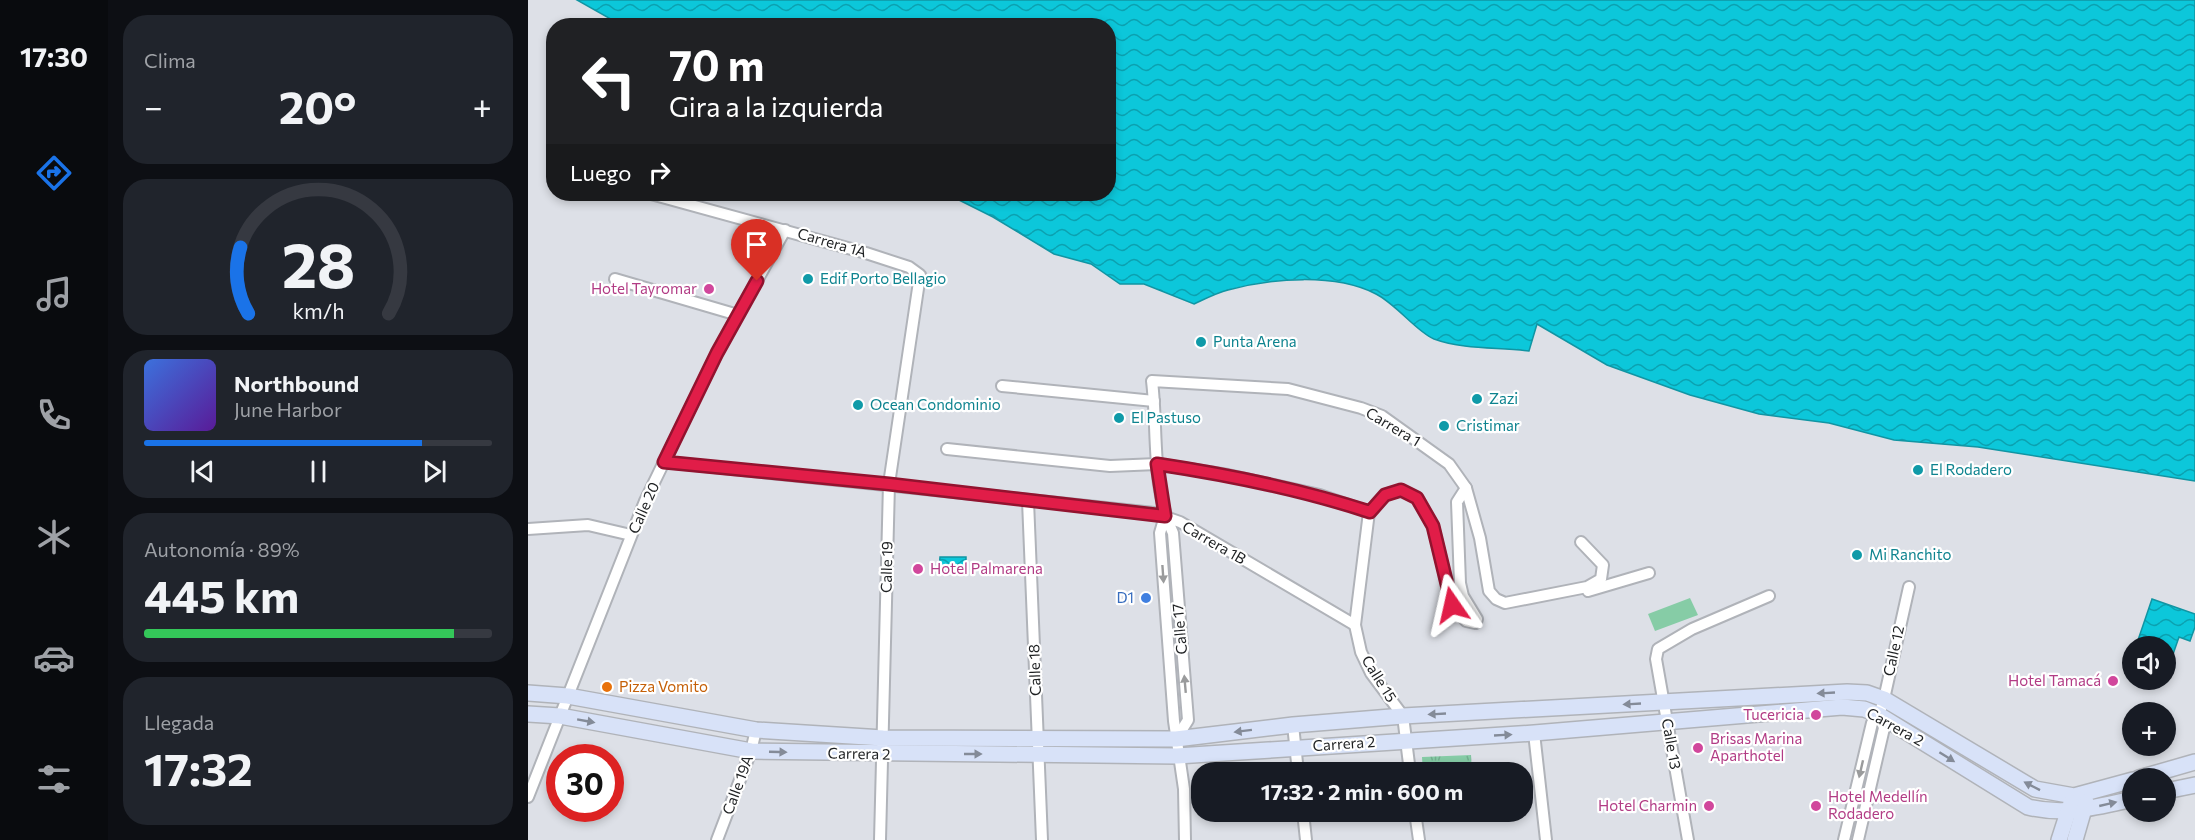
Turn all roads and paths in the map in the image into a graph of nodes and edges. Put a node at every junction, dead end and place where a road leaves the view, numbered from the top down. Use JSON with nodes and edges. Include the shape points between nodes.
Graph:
{"nodes":[{"id":1,"x":679,"y":201,"type":"edge"},
{"id":2,"x":785,"y":231,"type":"junction"},
{"id":3,"x":615,"y":279,"type":"dead end"},
{"id":4,"x":919,"y":295,"type":"joint"},
{"id":5,"x":738,"y":315,"type":"junction"},
{"id":6,"x":1152,"y":381,"type":"joint"},
{"id":7,"x":1002,"y":386,"type":"dead end"},
{"id":8,"x":1155,"y":401,"type":"junction"},
{"id":9,"x":947,"y":449,"type":"dead end"},
{"id":10,"x":664,"y":462,"type":"junction"},
{"id":11,"x":1157,"y":464,"type":"junction"},
{"id":12,"x":889,"y":484,"type":"junction"},
{"id":13,"x":1466,"y":488,"type":"junction"},
{"id":14,"x":1028,"y":501,"type":"junction"},
{"id":15,"x":1370,"y":512,"type":"junction"},
{"id":16,"x":1165,"y":516,"type":"junction"},
{"id":17,"x":528,"y":529,"type":"edge"},
{"id":18,"x":631,"y":535,"type":"junction"},
{"id":19,"x":1581,"y":542,"type":"dead end"},
{"id":20,"x":1650,"y":573,"type":"dead end"},
{"id":21,"x":1909,"y":587,"type":"dead end"},
{"id":22,"x":1546,"y":596,"type":"junction"},
{"id":23,"x":1769,"y":596,"type":"dead end"},
{"id":24,"x":1356,"y":625,"type":"junction"},
{"id":25,"x":1182,"y":643,"type":"junction"},
{"id":26,"x":1168,"y":644,"type":"junction"},
{"id":27,"x":528,"y":693,"type":"edge"},
{"id":28,"x":568,"y":696,"type":"junction"},
{"id":29,"x":1884,"y":699,"type":"junction"},
{"id":30,"x":1664,"y":702,"type":"junction"},
{"id":31,"x":528,"y":714,"type":"edge"},
{"id":32,"x":560,"y":716,"type":"junction"},
{"id":33,"x":1403,"y":716,"type":"junction"},
{"id":34,"x":1880,"y":716,"type":"junction"},
{"id":35,"x":1667,"y":723,"type":"junction"},
{"id":36,"x":1293,"y":725,"type":"junction"},
{"id":37,"x":756,"y":730,"type":"junction"},
{"id":38,"x":1534,"y":733,"type":"junction"},
{"id":39,"x":883,"y":738,"type":"junction"},
{"id":40,"x":1176,"y":739,"type":"junction"},
{"id":41,"x":1406,"y":740,"type":"junction"},
{"id":42,"x":1038,"y":746,"type":"junction"},
{"id":43,"x":1296,"y":747,"type":"junction"},
{"id":44,"x":751,"y":751,"type":"junction"},
{"id":45,"x":882,"y":754,"type":"junction"},
{"id":46,"x":1177,"y":756,"type":"junction"},
{"id":47,"x":1297,"y":762,"type":"edge"},
{"id":48,"x":1409,"y":762,"type":"edge"},
{"id":49,"x":2195,"y":762,"type":"edge"},
{"id":50,"x":2174,"y":768,"type":"edge"},
{"id":51,"x":2122,"y":783,"type":"edge"},
{"id":52,"x":2195,"y":785,"type":"edge"},
{"id":53,"x":2176,"y":789,"type":"edge"},
{"id":54,"x":2081,"y":795,"type":"junction"},
{"id":55,"x":528,"y":797,"type":"edge"},
{"id":56,"x":2122,"y":801,"type":"edge"},
{"id":57,"x":2084,"y":810,"type":"junction"},
{"id":58,"x":2067,"y":812,"type":"junction"},
{"id":59,"x":1304,"y":822,"type":"edge"},
{"id":60,"x":1417,"y":822,"type":"edge"},
{"id":61,"x":717,"y":840,"type":"edge"},
{"id":62,"x":880,"y":840,"type":"edge"},
{"id":63,"x":1042,"y":840,"type":"edge"},
{"id":64,"x":1185,"y":840,"type":"edge"},
{"id":65,"x":1306,"y":840,"type":"edge"},
{"id":66,"x":1419,"y":840,"type":"edge"},
{"id":67,"x":1546,"y":840,"type":"edge"},
{"id":68,"x":1688,"y":840,"type":"edge"},
{"id":69,"x":1844,"y":840,"type":"edge"},
{"id":70,"x":1858,"y":840,"type":"edge"},
{"id":71,"x":2060,"y":840,"type":"edge"},
{"id":72,"x":2075,"y":840,"type":"edge"}],
"edges":[{"from":1,"to":2,"type":"street","name":"Carrera 1A"},
{"from":2,"to":4,"type":"street","name":"Carrera 1A","via":[[909,267],[920,275]]},
{"from":2,"to":5,"type":"street","name":"Calle 20"},
{"from":3,"to":5,"type":"street"},
{"from":4,"to":12,"type":"street","name":"Calle 19"},
{"from":5,"to":10,"type":"street","name":"Calle 20"},
{"from":6,"to":8,"type":"street","name":"Calle 17"},
{"from":6,"to":13,"type":"street","name":"Carrera 1","via":[[1288,389],[1361,408],[1382,416],[1414,437],[1449,464]]},
{"from":7,"to":8,"type":"street"},
{"from":8,"to":11,"type":"street","name":"Calle 17"},
{"from":9,"to":11,"type":"street","via":[[1110,466]]},
{"from":10,"to":12,"type":"street","name":"Carrera 1B"},
{"from":10,"to":18,"type":"street","name":"Calle 20"},
{"from":11,"to":15,"type":"street","via":[[1320,495]]},
{"from":11,"to":16,"type":"street","name":"Calle 17"},
{"from":12,"to":14,"type":"street","name":"Carrera 1B"},
{"from":12,"to":39,"type":"street","name":"Calle 19"},
{"from":13,"to":15,"type":"street","via":[[1458,501],[1460,583],[1463,596],[1476,614],[1475,623],[1466,621],[1452,605],[1433,526],[1417,498],[1401,490],[1393,492]]},
{"from":13,"to":22,"type":"street","name":"Carrera 1","via":[[1489,591],[1505,603]]},
{"from":14,"to":16,"type":"street","name":"Carrera 1B"},
{"from":14,"to":42,"type":"street","name":"Calle 18"},
{"from":15,"to":24,"type":"street","name":"Calle 15"},
{"from":16,"to":24,"type":"street","name":"Carrera 1B"},
{"from":16,"to":25,"type":"street","name":"Calle 17","via":[[1173,533]]},
{"from":16,"to":26,"type":"street","name":"Calle 17","one_way":true,"via":[[1160,533]]},
{"from":17,"to":18,"type":"street","via":[[588,525]]},
{"from":18,"to":28,"type":"street","name":"Calle 20"},
{"from":19,"to":22,"type":"street","via":[[1603,565],[1601,579],[1587,587]]},
{"from":20,"to":22,"type":"street","via":[[1589,591]]},
{"from":21,"to":29,"type":"street","name":"Calle 12"},
{"from":23,"to":30,"type":"street","name":"Calle 13","via":[[1692,629],[1658,649]]},
{"from":24,"to":33,"type":"street","name":"Calle 15","via":[[1361,652],[1371,673]]},
{"from":25,"to":26,"type":"street"},
{"from":40,"to":25,"type":"street","name":"Calle 17","one_way":true,"via":[[1188,720]]},
{"from":26,"to":40,"type":"street","name":"Calle 17"},
{"from":27,"to":28,"type":"street","name":"Carrera 2"},
{"from":28,"to":32,"type":"street","name":"Calle 20"},
{"from":28,"to":37,"type":"street","name":"Carrera 2"},
{"from":29,"to":30,"type":"street","name":"Carrera 2","one_way":true,"via":[[1847,692]]},
{"from":29,"to":34,"type":"street","name":"Calle 12"},
{"from":54,"to":29,"type":"street","name":"Carrera 2","one_way":true,"via":[[2035,789]]},
{"from":30,"to":33,"type":"street","name":"Carrera 2","one_way":true},
{"from":30,"to":35,"type":"street","name":"Calle 13"},
{"from":31,"to":32,"type":"street","name":"Carrera 2"},
{"from":32,"to":44,"type":"street","name":"Carrera 2","one_way":true},
{"from":32,"to":55,"type":"street","name":"Calle 20"},
{"from":33,"to":36,"type":"street","name":"Carrera 2"},
{"from":33,"to":41,"type":"street","name":"Calle 15"},
{"from":34,"to":35,"type":"street","name":"Carrera 2","via":[[1842,706]]},
{"from":34,"to":58,"type":"street","name":"Carrera 2","one_way":true,"via":[[2028,807]]},
{"from":34,"to":69,"type":"street","name":"Calle 12","one_way":true,"via":[[1872,723]]},
{"from":34,"to":70,"type":"street","name":"Calle 12","via":[[1884,728]]},
{"from":35,"to":38,"type":"street","name":"Carrera 2"},
{"from":35,"to":68,"type":"street","name":"Calle 13"},
{"from":36,"to":40,"type":"street","name":"Carrera 2","one_way":true},
{"from":36,"to":43,"type":"street"},
{"from":37,"to":39,"type":"street","name":"Carrera 2"},
{"from":37,"to":44,"type":"street","name":"Calle 19A"},
{"from":41,"to":38,"type":"street","name":"Carrera 2","one_way":true},
{"from":38,"to":67,"type":"street"},
{"from":39,"to":42,"type":"street","name":"Carrera 2"},
{"from":39,"to":45,"type":"street","name":"Calle 19"},
{"from":40,"to":42,"type":"street","name":"Carrera 2"},
{"from":40,"to":46,"type":"street","name":"Calle 17"},
{"from":41,"to":43,"type":"street","name":"Carrera 2"},
{"from":41,"to":48,"type":"street","name":"Calle 15"},
{"from":45,"to":42,"type":"street","name":"Carrera 2","one_way":true},
{"from":42,"to":46,"type":"street","name":"Carrera 2"},
{"from":42,"to":63,"type":"street","name":"Calle 18"},
{"from":43,"to":46,"type":"street","name":"Carrera 2"},
{"from":43,"to":47,"type":"street"},
{"from":44,"to":45,"type":"street","name":"Carrera 2","one_way":true},
{"from":44,"to":61,"type":"street","name":"Calle 19A"},
{"from":45,"to":62,"type":"street","name":"Calle 19"},
{"from":46,"to":64,"type":"street","name":"Calle 17","via":[[1184,789]]},
{"from":49,"to":50,"type":"street"},
{"from":51,"to":54,"type":"street","name":"Carrera 2"},
{"from":52,"to":53,"type":"street"},
{"from":54,"to":57,"type":"street"},
{"from":54,"to":58,"type":"street"},
{"from":57,"to":56,"type":"street","name":"Carrera 2","one_way":true},
{"from":57,"to":58,"type":"street","name":"Carrera 2"},
{"from":57,"to":72,"type":"street"},
{"from":58,"to":71,"type":"street"},
{"from":59,"to":65,"type":"street"},
{"from":60,"to":66,"type":"street"}]}
